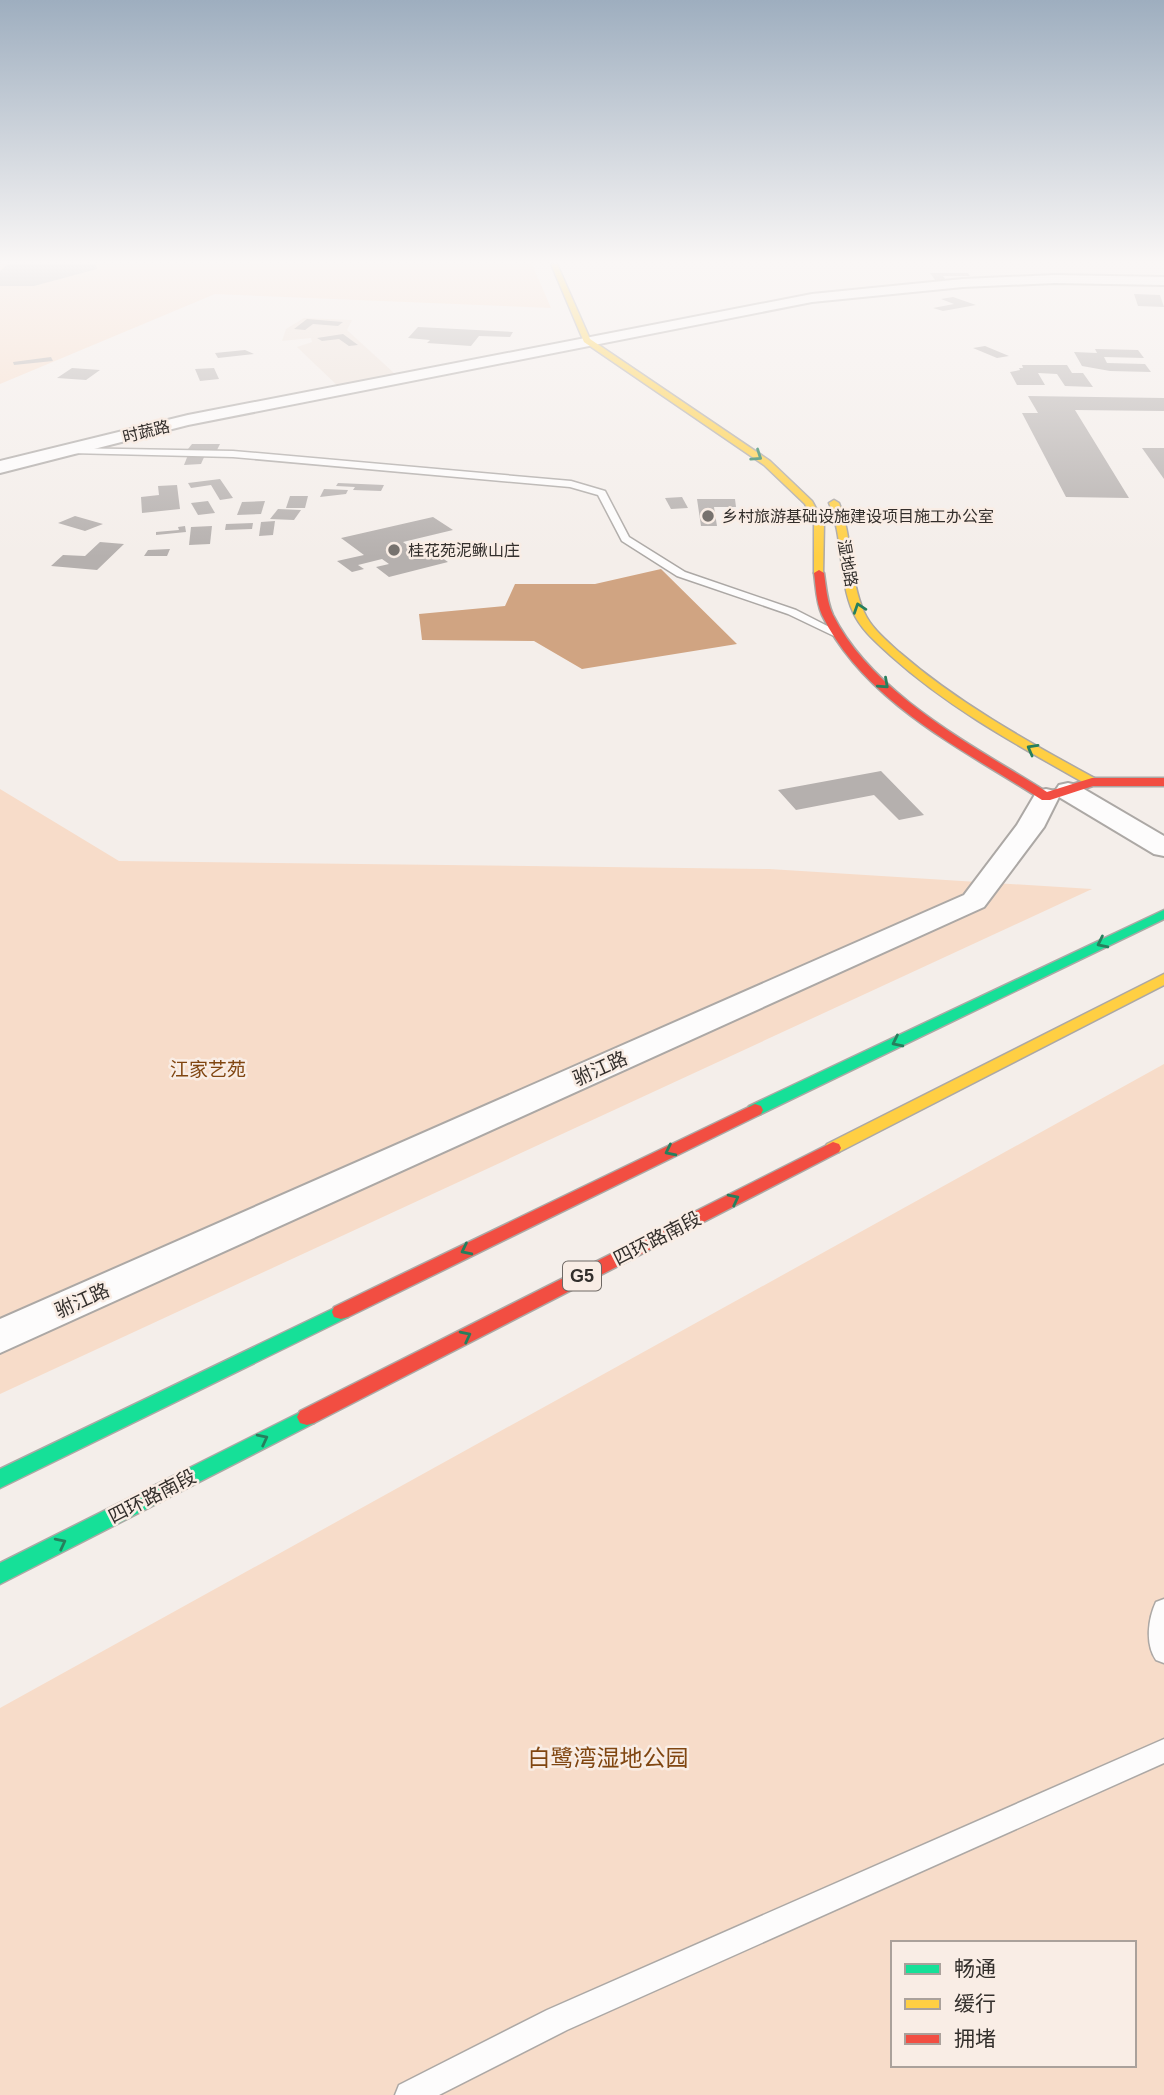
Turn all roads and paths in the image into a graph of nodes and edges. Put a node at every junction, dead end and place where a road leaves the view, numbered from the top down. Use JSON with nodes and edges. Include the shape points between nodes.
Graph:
{"nodes":[{"id":1,"x":480,"y":362,"type":"edge"},
{"id":2,"x":619,"y":362,"type":"edge"},
{"id":3,"x":643,"y":362,"type":"edge"},
{"id":4,"x":70,"y":450,"type":"junction"},
{"id":5,"x":786,"y":457,"type":"dead end"},
{"id":6,"x":0,"y":467,"type":"edge"},
{"id":7,"x":822,"y":489,"type":"dead end"},
{"id":8,"x":838,"y":634,"type":"junction"},
{"id":9,"x":1164,"y":782,"type":"edge"},
{"id":10,"x":1068,"y":790,"type":"junction"},
{"id":11,"x":1164,"y":848,"type":"edge"},
{"id":12,"x":1164,"y":914,"type":"edge"},
{"id":13,"x":1164,"y":979,"type":"edge"},
{"id":14,"x":0,"y":1337,"type":"edge"},
{"id":15,"x":0,"y":1479,"type":"edge"},
{"id":16,"x":0,"y":1574,"type":"edge"},
{"id":17,"x":1164,"y":1609,"type":"edge"},
{"id":18,"x":1164,"y":1652,"type":"edge"},
{"id":19,"x":1164,"y":1751,"type":"edge"},
{"id":20,"x":410,"y":2095,"type":"edge"}],
"edges":[{"from":1,"to":4,"type":"street","name":"时蔬路","via":[[188,421]]},
{"from":2,"to":8,"type":"main road","name":"湿地路","one_way":true,"via":[[768,463],[809,503],[820,523],[819,572],[826,612]]},
{"from":3,"to":5,"type":"main road"},
{"from":4,"to":6,"type":"street","name":"时蔬路"},
{"from":4,"to":8,"type":"lane","via":[[233,454],[571,484],[602,493],[625,538],[681,574],[792,612]]},
{"from":10,"to":7,"type":"main road","name":"湿地路","one_way":true,"via":[[907,667],[864,622],[849,579],[837,506]]},
{"from":8,"to":10,"type":"main road","name":"湿地路","one_way":true,"via":[[882,684],[921,715]]},
{"from":9,"to":10,"type":"main road"},
{"from":10,"to":11,"type":"street"},
{"from":10,"to":14,"type":"street","name":"驸江路","via":[[1030,827],[974,901]]},
{"from":12,"to":15,"type":"main road","one_way":true},
{"from":16,"to":13,"type":"main road","name":"四环路南段","number":"G5","one_way":true},
{"from":17,"to":18,"type":"lane","via":[[1160,1646]]},
{"from":19,"to":20,"type":"lane","via":[[556,2020]]}]}
